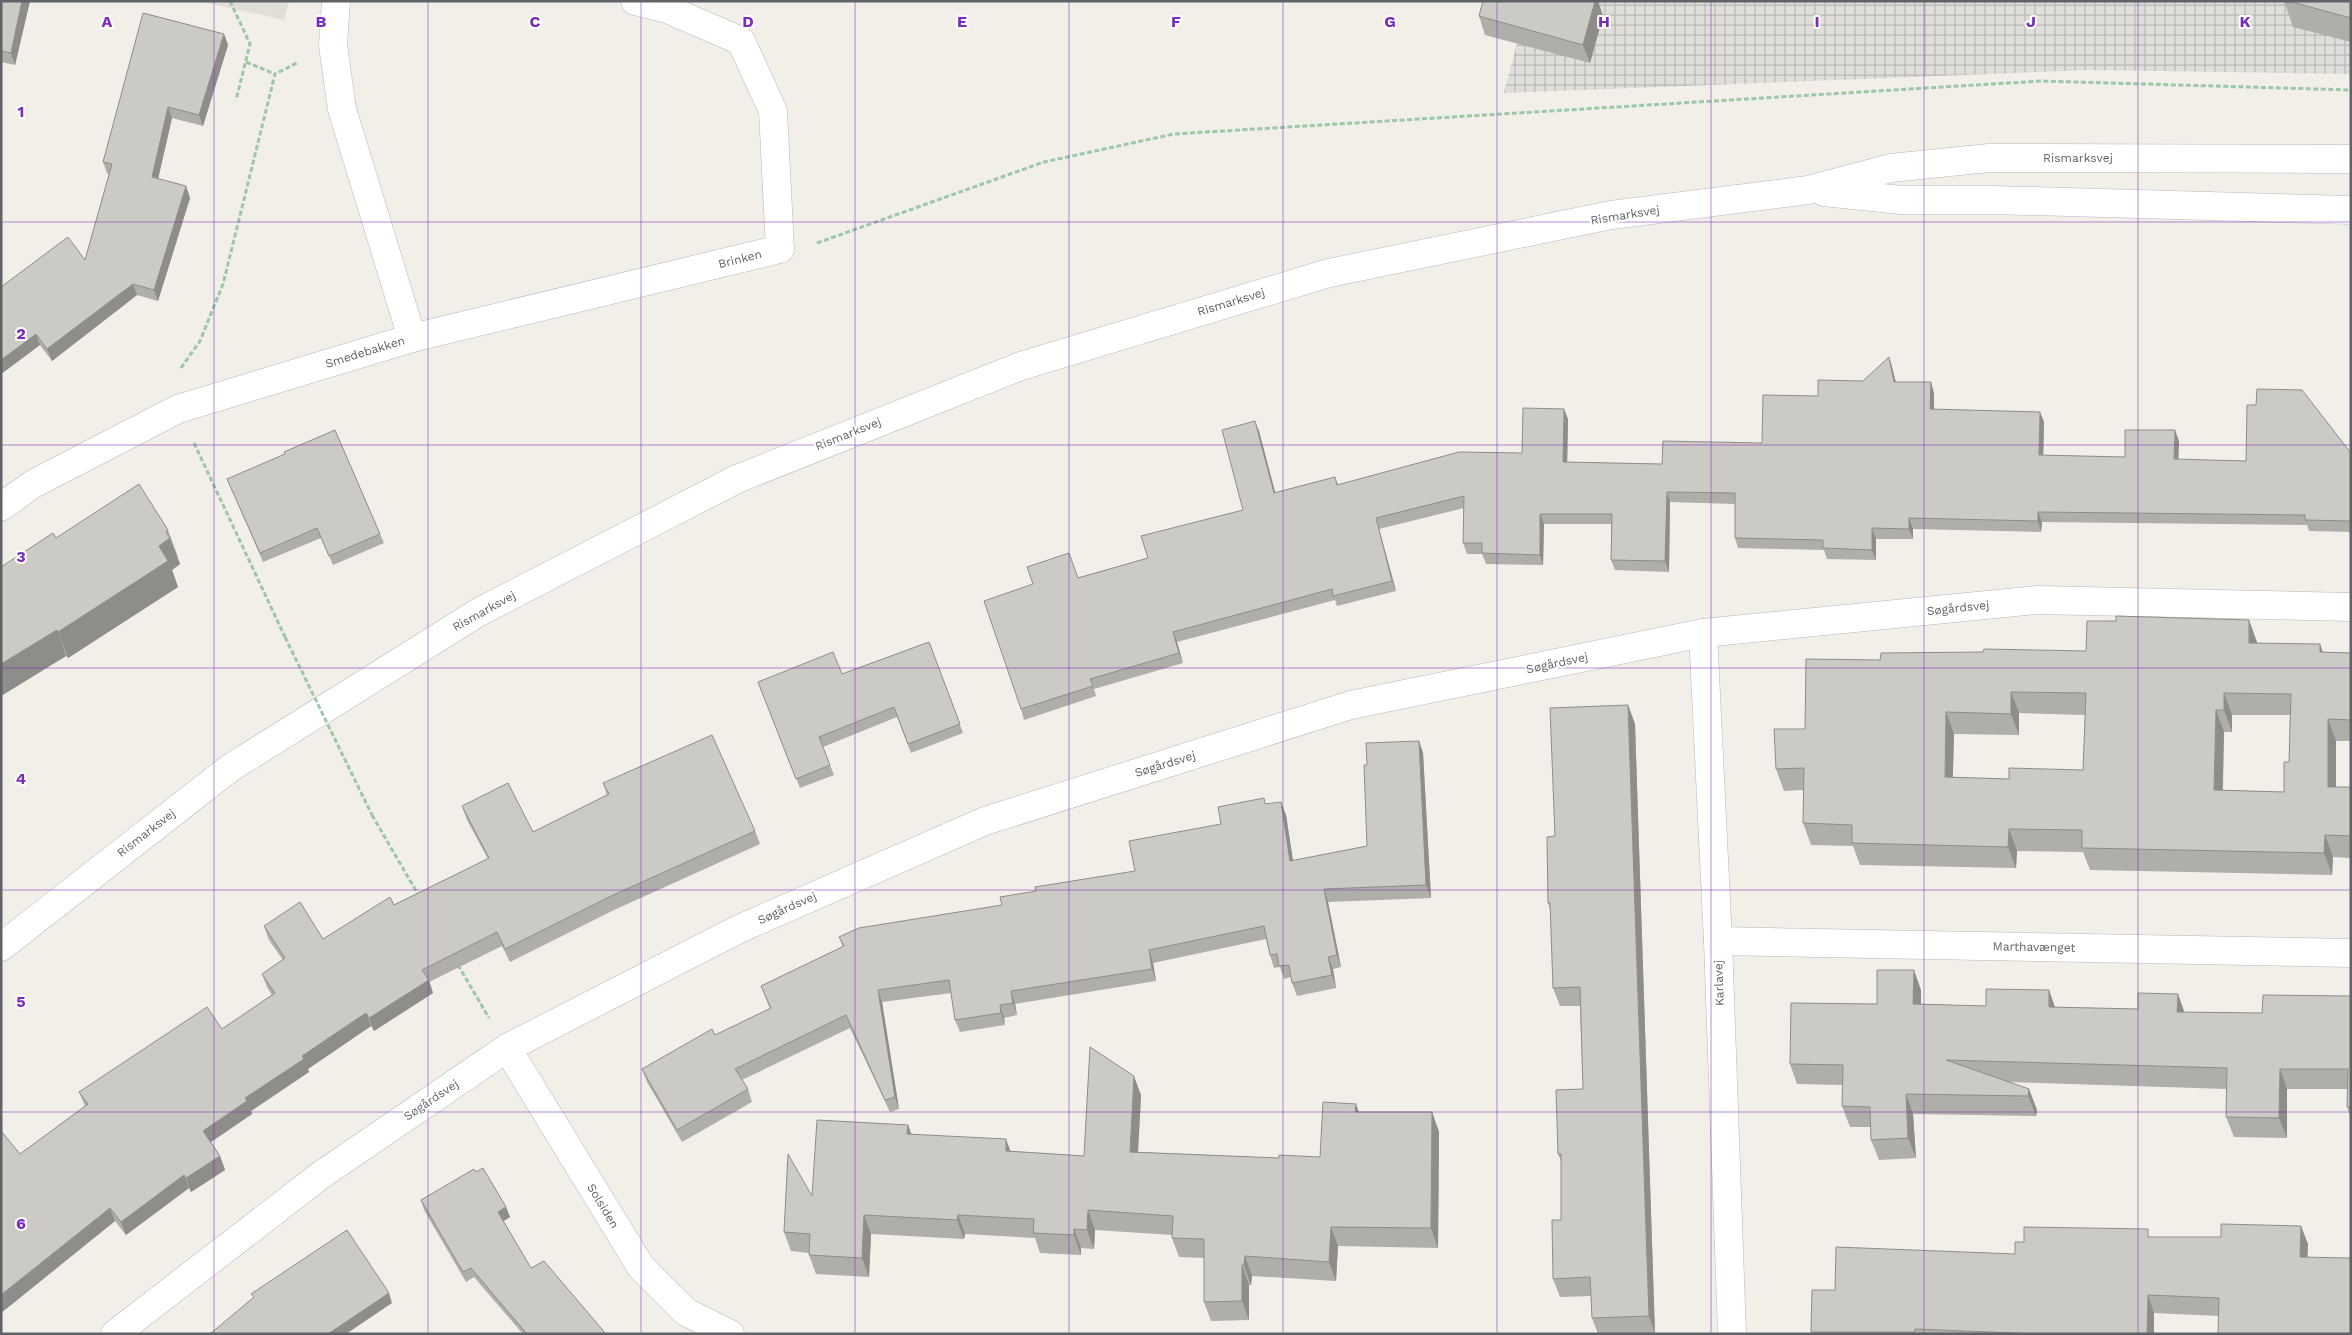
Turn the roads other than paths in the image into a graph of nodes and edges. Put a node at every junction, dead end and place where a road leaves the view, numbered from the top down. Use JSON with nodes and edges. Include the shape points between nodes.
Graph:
{"nodes":[{"id":1,"x":336,"y":1,"type":"edge"},
{"id":2,"x":635,"y":1,"type":"edge"},
{"id":3,"x":668,"y":5,"type":"edge"},
{"id":4,"x":2351,"y":158,"type":"edge"},
{"id":5,"x":1808,"y":190,"type":"junction"},
{"id":6,"x":2351,"y":210,"type":"edge"},
{"id":7,"x":412,"y":338,"type":"junction"},
{"id":8,"x":1,"y":507,"type":"edge"},
{"id":9,"x":2351,"y":607,"type":"edge"},
{"id":10,"x":1702,"y":633,"type":"junction"},
{"id":11,"x":1718,"y":941,"type":"junction"},
{"id":12,"x":1,"y":947,"type":"edge"},
{"id":13,"x":2351,"y":953,"type":"edge"},
{"id":14,"x":507,"y":1048,"type":"junction"},
{"id":15,"x":115,"y":1334,"type":"edge"},
{"id":16,"x":730,"y":1334,"type":"edge"},
{"id":17,"x":1732,"y":1334,"type":"edge"}],
"edges":[{"from":1,"to":7,"type":"street","name":"Smedebakken","via":[[333,45],[342,109]]},
{"from":2,"to":3,"type":"street","name":"Brinken"},
{"from":3,"to":7,"type":"street","name":"Brinken","via":[[741,41],[774,111],[780,249]]},
{"from":4,"to":5,"type":"street","name":"Rismarksvej","via":[[1989,158],[1891,168]]},
{"from":5,"to":6,"type":"street","name":"Rismarksvej","via":[[1901,200]]},
{"from":5,"to":12,"type":"street","name":"Rismarksvej","via":[[1611,216],[1329,273],[1021,366],[737,479],[479,612],[230,768]]},
{"from":7,"to":8,"type":"street","name":"Smedebakken","via":[[178,409],[33,484]]},
{"from":9,"to":10,"type":"street","name":"Søgårdsvej","via":[[2037,600]]},
{"from":10,"to":11,"type":"street","name":"Karlavej"},
{"from":10,"to":14,"type":"street","name":"Søgårdsvej","via":[[1352,705],[985,820],[739,929]]},
{"from":11,"to":13,"type":"street","name":"Marthavænget"},
{"from":11,"to":17,"type":"street","name":"Karlavej"},
{"from":14,"to":15,"type":"street","name":"Søgårdsvej","via":[[321,1175]]},
{"from":14,"to":16,"type":"street","name":"Solsiden","via":[[641,1267],[686,1312]]}]}
